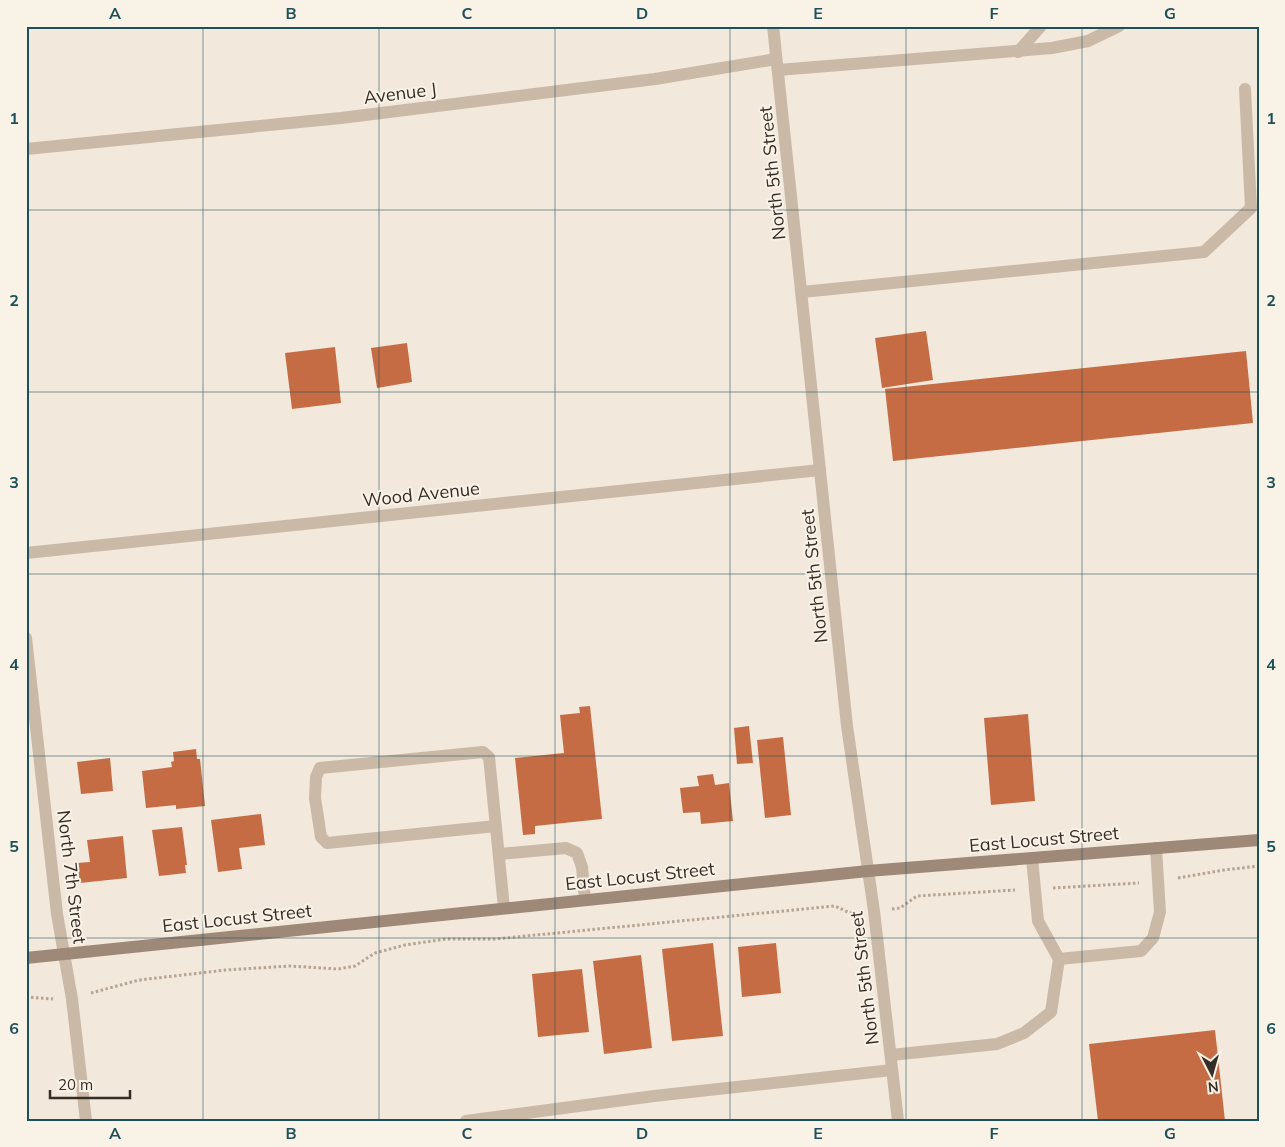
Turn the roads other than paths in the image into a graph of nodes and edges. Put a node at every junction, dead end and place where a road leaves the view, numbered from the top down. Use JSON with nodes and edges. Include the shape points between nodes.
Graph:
{"nodes":[{"id":1,"x":773,"y":26,"type":"edge"},
{"id":2,"x":1041,"y":26,"type":"edge"},
{"id":3,"x":1119,"y":26,"type":"edge"},
{"id":4,"x":1018,"y":52,"type":"junction"},
{"id":5,"x":777,"y":64,"type":"junction"},
{"id":6,"x":1245,"y":89,"type":"dead end"},
{"id":7,"x":26,"y":149,"type":"edge"},
{"id":8,"x":802,"y":292,"type":"junction"},
{"id":9,"x":820,"y":470,"type":"junction"},
{"id":10,"x":26,"y":553,"type":"edge"},
{"id":11,"x":26,"y":638,"type":"edge"},
{"id":12,"x":496,"y":826,"type":"junction"},
{"id":13,"x":1259,"y":840,"type":"edge"},
{"id":14,"x":1156,"y":848,"type":"junction"},
{"id":15,"x":499,"y":854,"type":"junction"},
{"id":16,"x":1032,"y":858,"type":"junction"},
{"id":17,"x":868,"y":871,"type":"junction"},
{"id":18,"x":585,"y":900,"type":"junction"},
{"id":19,"x":504,"y":908,"type":"junction"},
{"id":20,"x":64,"y":954,"type":"junction"},
{"id":21,"x":26,"y":958,"type":"edge"},
{"id":22,"x":1059,"y":959,"type":"junction"},
{"id":23,"x":891,"y":1055,"type":"junction"},
{"id":24,"x":892,"y":1070,"type":"junction"},
{"id":25,"x":86,"y":1121,"type":"edge"},
{"id":26,"x":466,"y":1121,"type":"edge"},
{"id":27,"x":898,"y":1121,"type":"edge"}],
"edges":[{"from":1,"to":5,"type":"street","name":"North 5th Street"},
{"from":2,"to":4,"type":"street"},
{"from":3,"to":4,"type":"street","name":"Avenue J","via":[[1088,41]]},
{"from":4,"to":5,"type":"street","name":"Avenue J"},
{"from":5,"to":7,"type":"street","name":"Avenue J","via":[[351,117]]},
{"from":5,"to":8,"type":"street","name":"North 5th Street"},
{"from":6,"to":8,"type":"street","via":[[1251,208],[1204,252]]},
{"from":8,"to":9,"type":"street","name":"North 5th Street"},
{"from":9,"to":10,"type":"street","name":"Wood Avenue"},
{"from":9,"to":17,"type":"street","name":"North 5th Street","via":[[847,726]]},
{"from":11,"to":20,"type":"street","name":"North 7th Street"},
{"from":12,"to":12,"type":"street","via":[[489,757],[483,752],[320,768],[316,777],[315,798],[321,837],[327,843]]},
{"from":12,"to":15,"type":"street"},
{"from":13,"to":14,"type":"main road","name":"East Locust Street"},
{"from":14,"to":16,"type":"main road","name":"East Locust Street"},
{"from":14,"to":22,"type":"street","via":[[1160,912],[1153,938],[1141,951]]},
{"from":15,"to":18,"type":"street","via":[[566,848],[577,854],[582,867]]},
{"from":15,"to":19,"type":"street"},
{"from":16,"to":17,"type":"main road","name":"East Locust Street"},
{"from":16,"to":22,"type":"street","via":[[1038,921]]},
{"from":17,"to":18,"type":"main road","name":"East Locust Street"},
{"from":17,"to":23,"type":"street","name":"North 5th Street"},
{"from":18,"to":19,"type":"main road","name":"East Locust Street"},
{"from":19,"to":20,"type":"main road","name":"East Locust Street"},
{"from":20,"to":21,"type":"main road","name":"East Locust Street"},
{"from":20,"to":25,"type":"street","name":"North 7th Street"},
{"from":22,"to":23,"type":"street","via":[[1051,1012],[1024,1033],[997,1044]]},
{"from":23,"to":24,"type":"street","name":"North 5th Street"},
{"from":24,"to":26,"type":"street","via":[[644,1097]]},
{"from":24,"to":27,"type":"street","name":"North 5th Street"}]}
